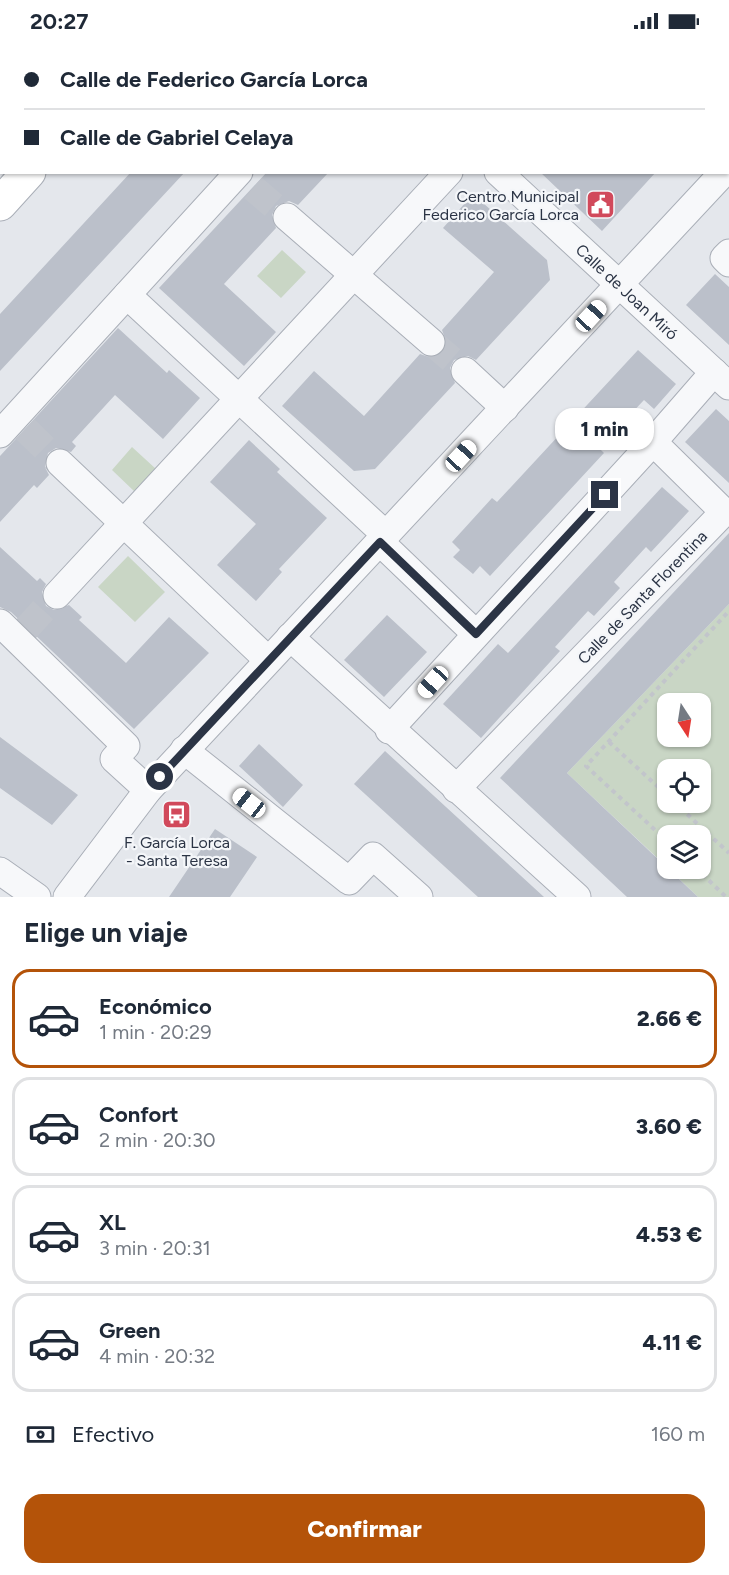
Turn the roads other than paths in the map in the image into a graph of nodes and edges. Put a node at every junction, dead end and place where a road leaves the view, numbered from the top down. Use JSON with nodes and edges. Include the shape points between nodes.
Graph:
{"nodes":[{"id":1,"x":27,"y":174,"type":"edge"},
{"id":2,"x":446,"y":174,"type":"edge"},
{"id":3,"x":500,"y":174,"type":"edge"},
{"id":4,"x":723,"y":175,"type":"edge"},
{"id":5,"x":243,"y":178,"type":"edge"},
{"id":6,"x":0,"y":204,"type":"edge"},
{"id":7,"x":287,"y":217,"type":"tunnel mouth"},
{"id":8,"x":729,"y":253,"type":"edge"},
{"id":9,"x":729,"y":263,"type":"edge"},
{"id":10,"x":354,"y":275,"type":"junction"},
{"id":11,"x":620,"y":285,"type":"junction"},
{"id":12,"x":127,"y":295,"type":"junction"},
{"id":13,"x":431,"y":342,"type":"tunnel mouth"},
{"id":14,"x":465,"y":371,"type":"tunnel mouth"},
{"id":15,"x":721,"y":379,"type":"edge"},
{"id":16,"x":238,"y":399,"type":"junction"},
{"id":17,"x":505,"y":408,"type":"junction"},
{"id":18,"x":10,"y":422,"type":"edge"},
{"id":19,"x":653,"y":442,"type":"junction"},
{"id":20,"x":60,"y":463,"type":"tunnel mouth"},
{"id":21,"x":124,"y":523,"type":"junction"},
{"id":22,"x":383,"y":539,"type":"junction"},
{"id":23,"x":57,"y":595,"type":"tunnel mouth"},
{"id":24,"x":14,"y":630,"type":"edge"},
{"id":25,"x":476,"y":634,"type":"junction"},
{"id":26,"x":290,"y":637,"type":"junction"},
{"id":27,"x":268,"y":660,"type":"junction"},
{"id":28,"x":389,"y":730,"type":"junction"},
{"id":29,"x":184,"y":750,"type":"junction"},
{"id":30,"x":456,"y":789,"type":"junction"},
{"id":31,"x":148,"y":790,"type":"junction"},
{"id":32,"x":0,"y":871,"type":"edge"},
{"id":33,"x":37,"y":897,"type":"edge"},
{"id":34,"x":67,"y":897,"type":"edge"},
{"id":35,"x":419,"y":897,"type":"edge"},
{"id":36,"x":577,"y":897,"type":"edge"}],
"edges":[{"from":1,"to":6,"type":"main road"},
{"from":2,"to":10,"type":"street"},
{"from":3,"to":11,"type":"street","name":"Calle de Joan Miró"},
{"from":4,"to":11,"type":"street"},
{"from":5,"to":12,"type":"street"},
{"from":7,"to":10,"type":"street"},
{"from":8,"to":9,"type":"street","via":[[724,258]]},
{"from":10,"to":13,"type":"street"},
{"from":10,"to":16,"type":"street"},
{"from":11,"to":15,"type":"street","name":"Calle de Joan Miró"},
{"from":11,"to":17,"type":"street"},
{"from":12,"to":16,"type":"street"},
{"from":12,"to":18,"type":"street"},
{"from":14,"to":17,"type":"street"},
{"from":15,"to":19,"type":"street"},
{"from":16,"to":21,"type":"street"},
{"from":16,"to":22,"type":"street"},
{"from":17,"to":22,"type":"street"},
{"from":19,"to":25,"type":"street"},
{"from":19,"to":30,"type":"street","name":"Calle de Santa Florentina","via":[[724,512]]},
{"from":20,"to":21,"type":"street"},
{"from":21,"to":23,"type":"street"},
{"from":21,"to":27,"type":"street"},
{"from":22,"to":25,"type":"street"},
{"from":22,"to":26,"type":"street"},
{"from":24,"to":31,"type":"street","via":[[126,746],[114,759]]},
{"from":25,"to":28,"type":"street"},
{"from":26,"to":27,"type":"street"},
{"from":26,"to":28,"type":"street"},
{"from":27,"to":29,"type":"street"},
{"from":28,"to":30,"type":"street"},
{"from":29,"to":31,"type":"street"},
{"from":29,"to":35,"type":"street","via":[[349,880],[373,856]]},
{"from":30,"to":36,"type":"street"},
{"from":31,"to":34,"type":"street"},
{"from":32,"to":33,"type":"street"}]}
